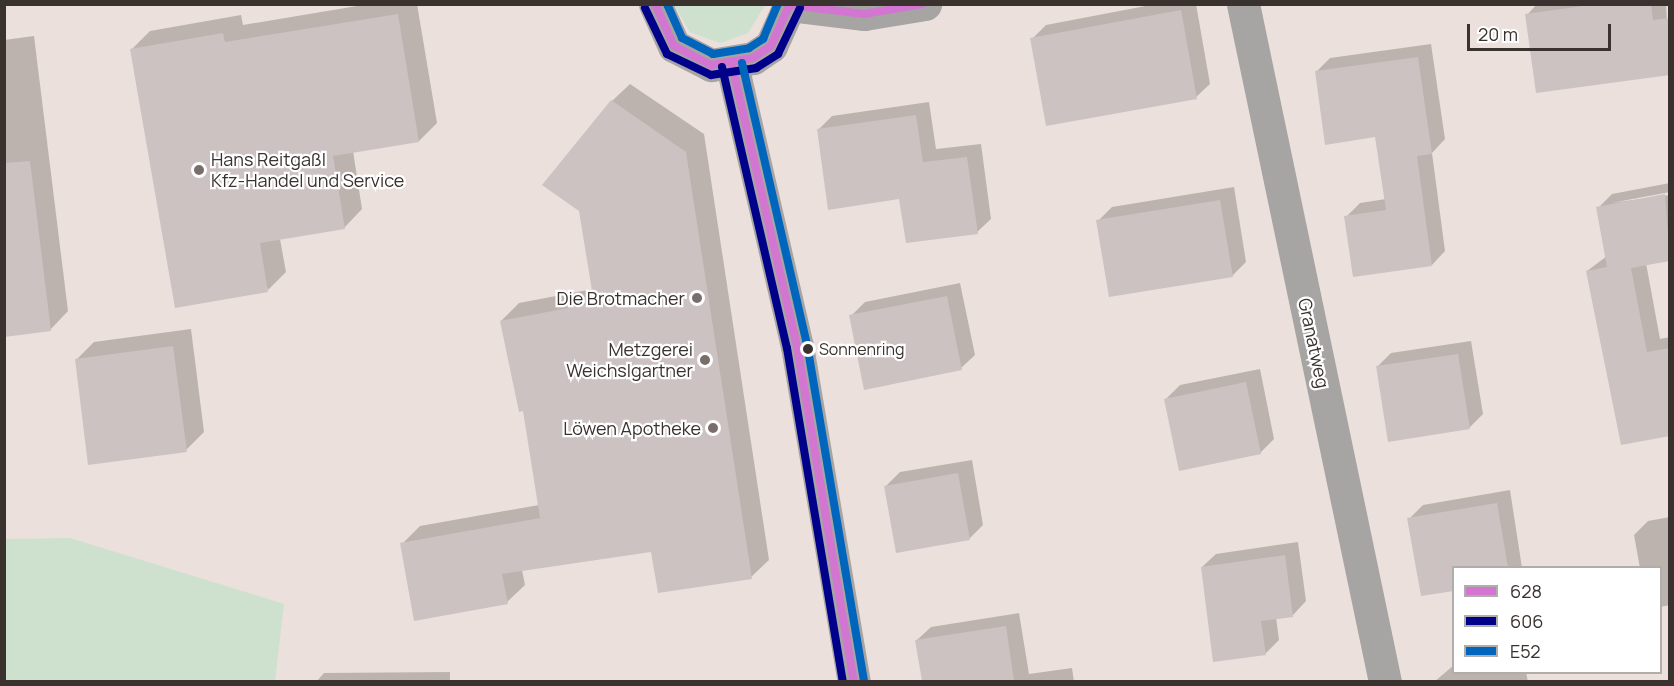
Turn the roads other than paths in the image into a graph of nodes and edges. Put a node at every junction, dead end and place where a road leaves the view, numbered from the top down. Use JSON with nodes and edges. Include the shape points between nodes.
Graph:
{"nodes":[{"id":1,"x":656,"y":4,"type":"edge"},
{"id":2,"x":925,"y":4,"type":"edge"},
{"id":3,"x":1243,"y":4,"type":"edge"},
{"id":4,"x":790,"y":5,"type":"edge"},
{"id":5,"x":732,"y":65,"type":"junction"},
{"id":6,"x":855,"y":681,"type":"edge"},
{"id":7,"x":1384,"y":681,"type":"edge"}],
"edges":[{"from":1,"to":5,"type":"street","via":[[674,46],[711,65]]},
{"from":2,"to":4,"type":"street","via":[[864,14]]},
{"from":3,"to":7,"type":"street","name":"Granatweg"},
{"from":4,"to":5,"type":"street","via":[[771,46]]},
{"from":5,"to":6,"type":"street","via":[[797,346]]}]}
